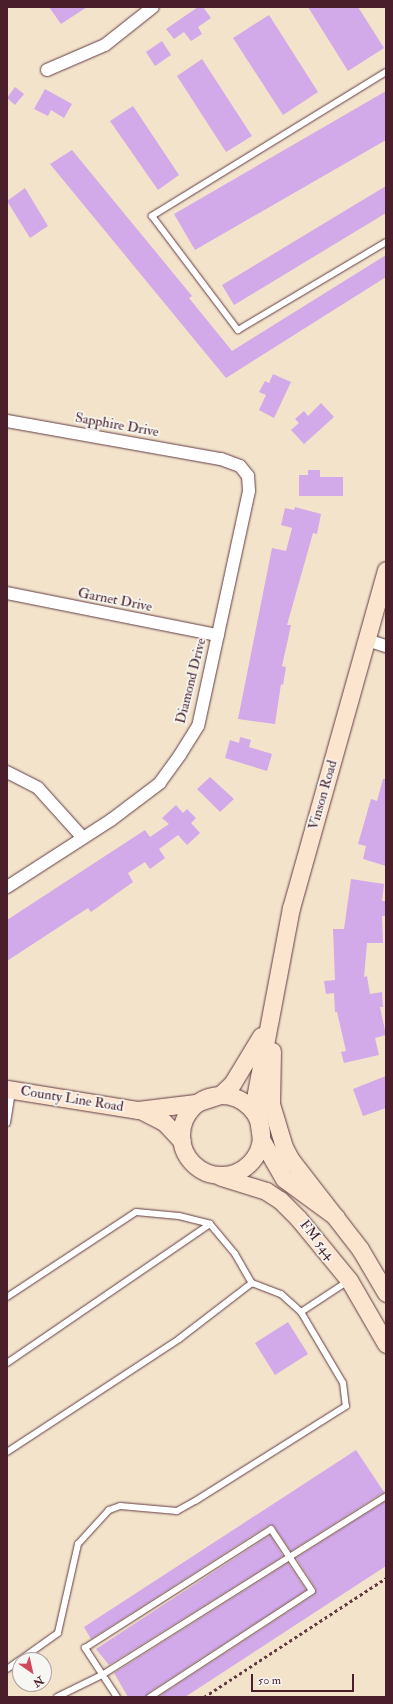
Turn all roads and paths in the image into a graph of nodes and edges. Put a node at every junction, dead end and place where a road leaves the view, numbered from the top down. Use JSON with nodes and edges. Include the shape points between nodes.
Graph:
{"nodes":[{"id":1,"x":153,"y":7,"type":"edge"},
{"id":2,"x":47,"y":70,"type":"dead end"},
{"id":3,"x":386,"y":72,"type":"edge"},
{"id":4,"x":386,"y":242,"type":"edge"},
{"id":5,"x":7,"y":421,"type":"edge"},
{"id":6,"x":221,"y":459,"type":"joint"},
{"id":7,"x":386,"y":570,"type":"edge"},
{"id":8,"x":7,"y":593,"type":"edge"},
{"id":9,"x":218,"y":635,"type":"junction"},
{"id":10,"x":366,"y":640,"type":"junction"},
{"id":11,"x":386,"y":646,"type":"edge"},
{"id":12,"x":7,"y":772,"type":"edge"},
{"id":13,"x":83,"y":838,"type":"junction"},
{"id":14,"x":7,"y":887,"type":"edge"},
{"id":15,"x":270,"y":1023,"type":"junction"},
{"id":16,"x":10,"y":1089,"type":"edge"},
{"id":17,"x":220,"y":1095,"type":"junction"},
{"id":18,"x":196,"y":1103,"type":"junction"},
{"id":19,"x":138,"y":1110,"type":"junction"},
{"id":20,"x":258,"y":1118,"type":"junction"},
{"id":21,"x":7,"y":1123,"type":"edge"},
{"id":22,"x":261,"y":1139,"type":"junction"},
{"id":23,"x":182,"y":1141,"type":"junction"},
{"id":24,"x":214,"y":1174,"type":"junction"},
{"id":25,"x":336,"y":1217,"type":"junction"},
{"id":26,"x":210,"y":1224,"type":"junction"},
{"id":27,"x":349,"y":1280,"type":"junction"},
{"id":28,"x":252,"y":1283,"type":"junction"},
{"id":29,"x":386,"y":1292,"type":"edge"},
{"id":30,"x":7,"y":1297,"type":"edge"},
{"id":31,"x":301,"y":1312,"type":"junction"},
{"id":32,"x":386,"y":1344,"type":"edge"},
{"id":33,"x":7,"y":1363,"type":"edge"},
{"id":34,"x":7,"y":1452,"type":"edge"},
{"id":35,"x":386,"y":1496,"type":"edge"},
{"id":36,"x":289,"y":1557,"type":"junction"},
{"id":37,"x":386,"y":1578,"type":"edge"},
{"id":38,"x":31,"y":1652,"type":"edge"},
{"id":39,"x":102,"y":1675,"type":"junction"},
{"id":40,"x":57,"y":1697,"type":"edge"},
{"id":41,"x":117,"y":1697,"type":"edge"},
{"id":42,"x":150,"y":1697,"type":"edge"},
{"id":43,"x":204,"y":1697,"type":"edge"}],
"edges":[{"from":1,"to":2,"type":"street","via":[[106,45]]},
{"from":3,"to":4,"type":"lane","via":[[152,216],[238,330]]},
{"from":5,"to":6,"type":"street","name":"Sapphire Drive"},
{"from":6,"to":9,"type":"street","name":"Diamond Drive","via":[[240,466],[248,476],[249,492]]},
{"from":7,"to":10,"type":"main road","name":"Vinson Road"},
{"from":8,"to":9,"type":"street","name":"Garnet Drive"},
{"from":9,"to":13,"type":"street","name":"Diamond Drive","via":[[198,726],[180,754],[160,783]]},
{"from":10,"to":11,"type":"street"},
{"from":10,"to":15,"type":"main road","name":"Vinson Road","via":[[290,908]]},
{"from":12,"to":13,"type":"street","via":[[38,788]]},
{"from":13,"to":14,"type":"street","name":"Diamond Drive"},
{"from":15,"to":17,"type":"main road","via":[[241,1074]]},
{"from":15,"to":20,"type":"main road","via":[[255,1098]]},
{"from":15,"to":25,"type":"main road","name":"FM 544","via":[[270,1090],[278,1134],[291,1160]]},
{"from":16,"to":19,"type":"main road","name":"County Line Road"},
{"from":16,"to":21,"type":"lane"},
{"from":17,"to":18,"type":"main road"},
{"from":17,"to":20,"type":"main road","via":[[242,1100]]},
{"from":18,"to":19,"type":"main road"},
{"from":18,"to":23,"type":"main road","via":[[184,1119]]},
{"from":19,"to":23,"type":"main road","via":[[164,1122]]},
{"from":20,"to":22,"type":"main road"},
{"from":22,"to":24,"type":"main road","via":[[256,1156],[244,1168],[228,1175]]},
{"from":22,"to":25,"type":"main road","via":[[284,1179]]},
{"from":23,"to":24,"type":"main road","via":[[192,1163],[202,1171]]},
{"from":24,"to":27,"type":"main road","name":"FM 544","via":[[254,1186],[280,1200]]},
{"from":25,"to":29,"type":"main road","name":"FM 544"},
{"from":26,"to":28,"type":"lane","via":[[235,1254]]},
{"from":26,"to":30,"type":"lane","via":[[179,1216],[136,1212]]},
{"from":26,"to":33,"type":"lane"},
{"from":27,"to":31,"type":"lane"},
{"from":27,"to":32,"type":"main road","name":"FM 544"},
{"from":28,"to":31,"type":"lane","via":[[281,1294]]},
{"from":28,"to":34,"type":"lane","via":[[179,1339]]},
{"from":31,"to":38,"type":"lane","via":[[343,1383],[346,1406],[177,1511],[120,1506],[109,1510],[78,1544],[58,1633]]},
{"from":35,"to":36,"type":"lane"},
{"from":36,"to":39,"type":"lane"},
{"from":36,"to":39,"type":"lane","via":[[270,1529],[85,1648]]},
{"from":36,"to":42,"type":"lane","via":[[312,1591]]},
{"from":37,"to":43,"type":"path"},
{"from":39,"to":40,"type":"lane"},
{"from":39,"to":41,"type":"lane"}]}
